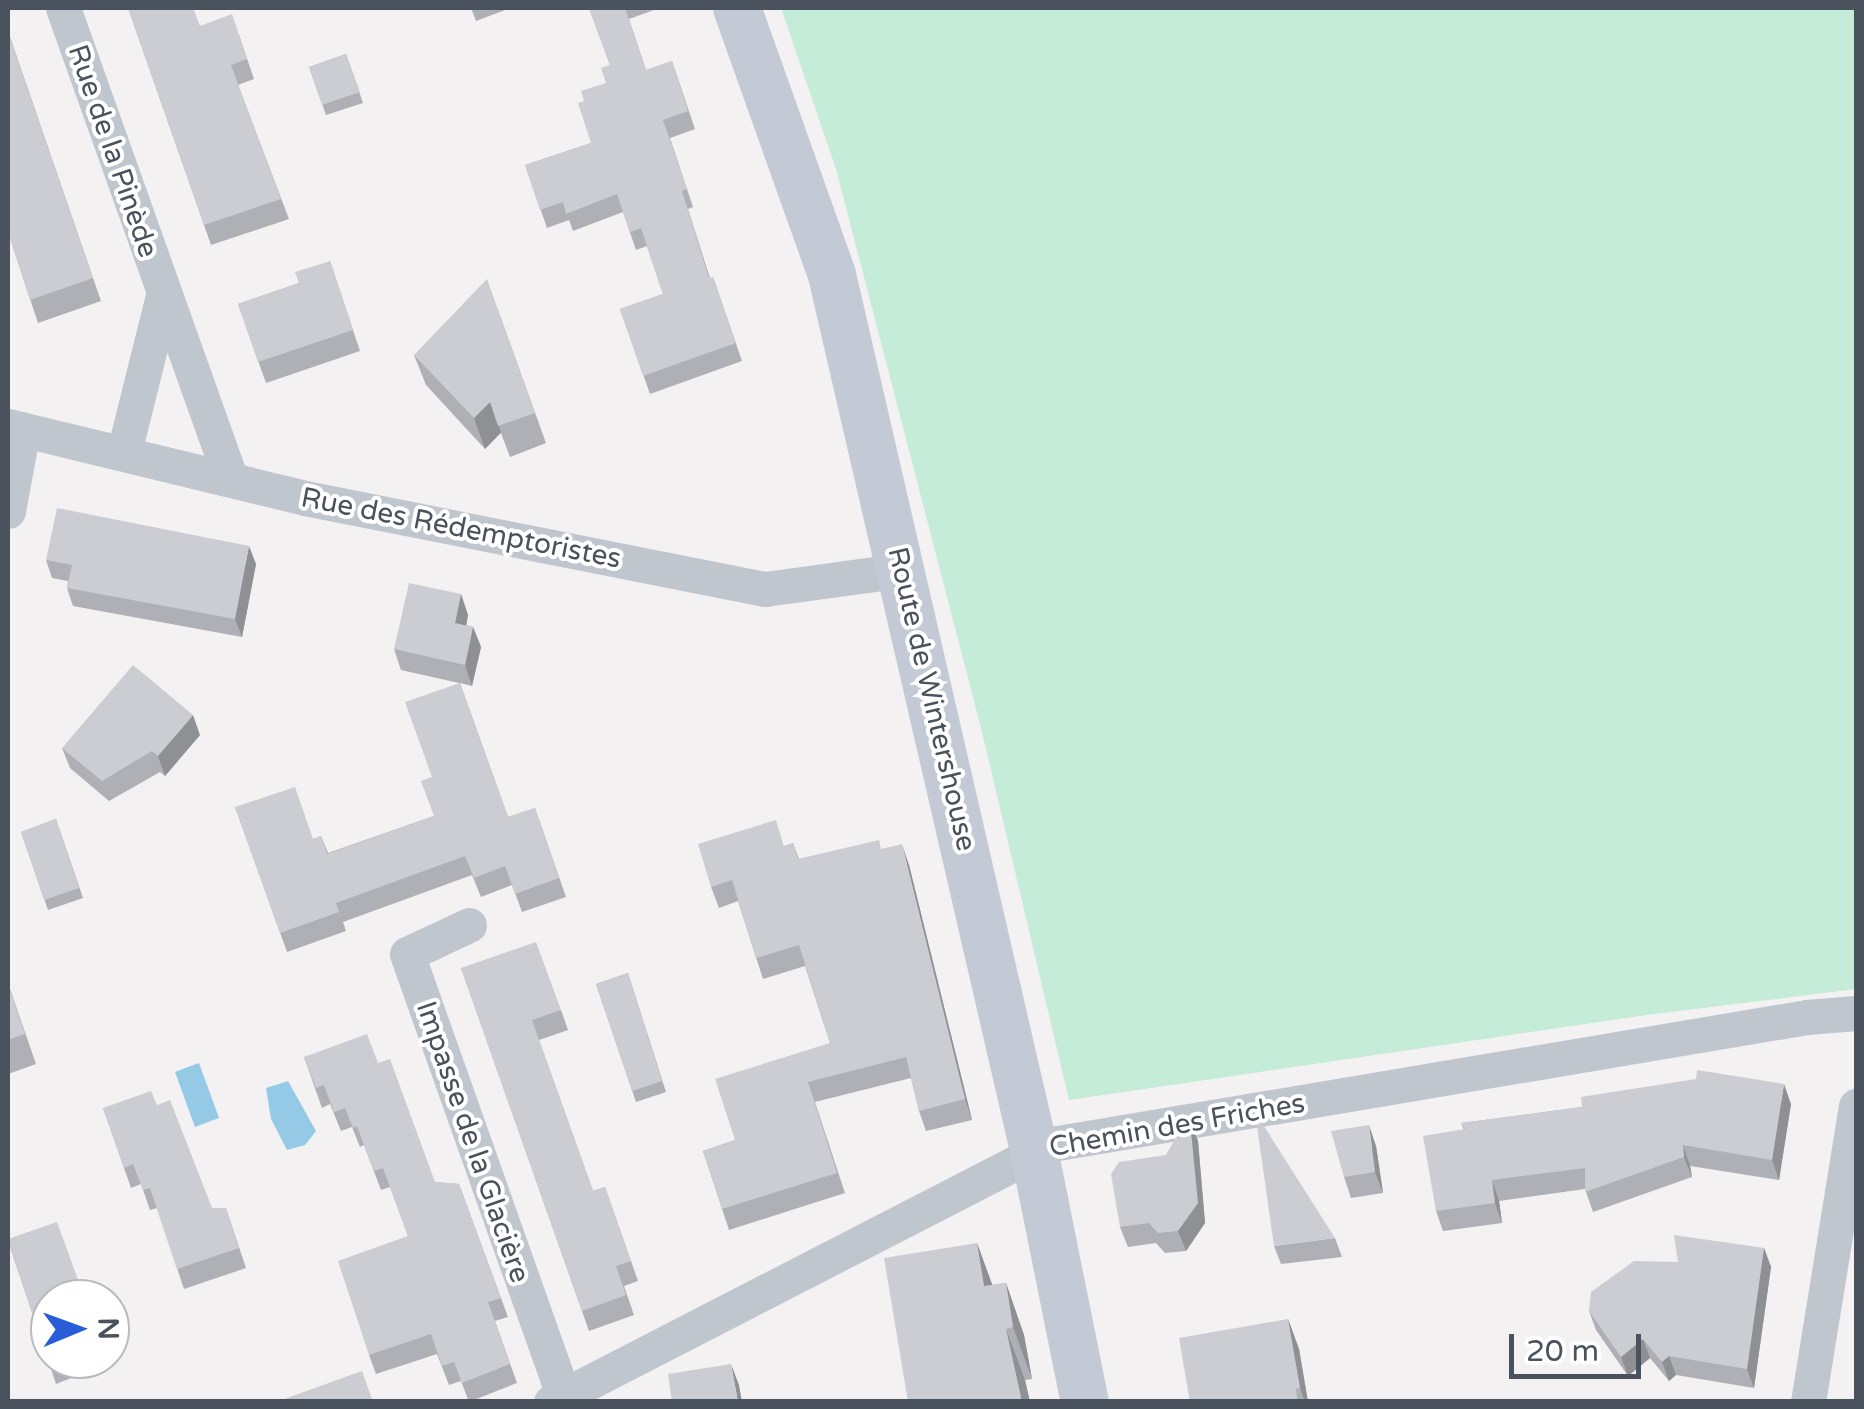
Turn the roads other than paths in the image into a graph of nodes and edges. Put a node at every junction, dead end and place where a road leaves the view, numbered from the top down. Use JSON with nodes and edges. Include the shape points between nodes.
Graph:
{"nodes":[{"id":1,"x":63,"y":8,"type":"edge"},
{"id":2,"x":737,"y":8,"type":"edge"},
{"id":3,"x":163,"y":295,"type":"junction"},
{"id":4,"x":15,"y":428,"type":"edge"},
{"id":5,"x":124,"y":452,"type":"junction"},
{"id":6,"x":230,"y":477,"type":"junction"},
{"id":7,"x":8,"y":510,"type":"edge"},
{"id":8,"x":903,"y":570,"type":"junction"},
{"id":9,"x":470,"y":926,"type":"dead end"},
{"id":10,"x":1856,"y":1013,"type":"edge"},
{"id":11,"x":1856,"y":1106,"type":"edge"},
{"id":12,"x":1034,"y":1150,"type":"junction"},
{"id":13,"x":557,"y":1398,"type":"edge"},
{"id":14,"x":1085,"y":1402,"type":"edge"},
{"id":15,"x":1808,"y":1402,"type":"edge"}],
"edges":[{"from":1,"to":3,"type":"street","name":"Rue de la Pinède"},
{"from":2,"to":8,"type":"street","name":"Route de Wintershouse","via":[[832,275]]},
{"from":3,"to":5,"type":"street","name":"Rue de la Pinède"},
{"from":3,"to":6,"type":"street","name":"Rue de la Pinède"},
{"from":4,"to":5,"type":"street","name":"Rue des Rédemptoristes"},
{"from":4,"to":7,"type":"street","name":"Rue des Rédemptoristes"},
{"from":5,"to":6,"type":"street","name":"Rue des Rédemptoristes"},
{"from":6,"to":8,"type":"street","name":"Rue des Rédemptoristes","via":[[324,502],[765,590]]},
{"from":8,"to":12,"type":"street","name":"Route de Wintershouse"},
{"from":9,"to":13,"type":"street","name":"Impasse de la Glacière","via":[[407,954]]},
{"from":10,"to":12,"type":"street","name":"Chemin des Friches"},
{"from":11,"to":15,"type":"street"},
{"from":12,"to":13,"type":"street","name":"Chemin des Friches"},
{"from":12,"to":14,"type":"street","name":"Route de Wintershouse"}]}
